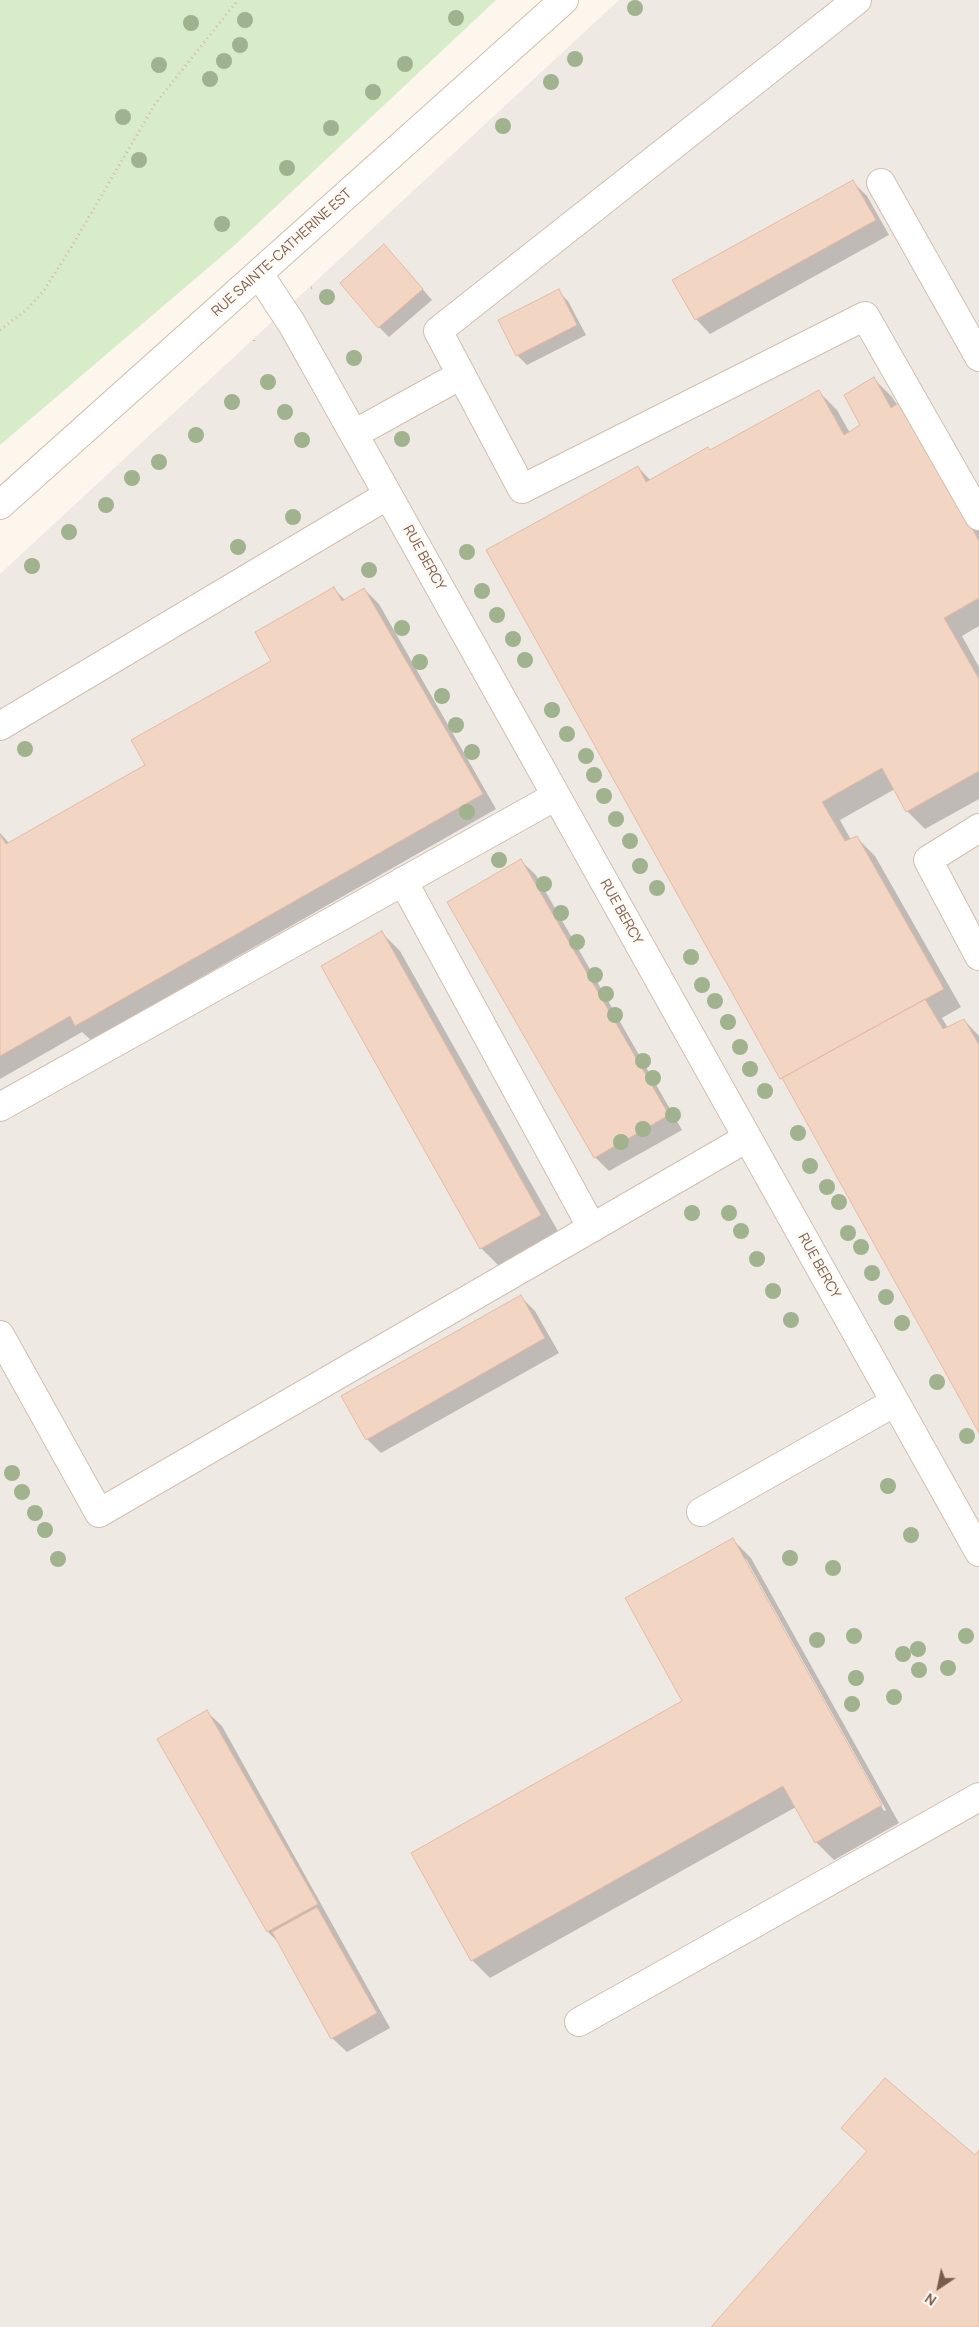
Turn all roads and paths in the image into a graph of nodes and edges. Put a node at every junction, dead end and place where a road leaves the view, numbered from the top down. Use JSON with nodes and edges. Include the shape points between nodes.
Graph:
{"nodes":[{"id":1,"x":238,"y":0,"type":"edge"},
{"id":2,"x":564,"y":0,"type":"edge"},
{"id":3,"x":858,"y":0,"type":"edge"},
{"id":4,"x":881,"y":183,"type":"dead end"},
{"id":5,"x":259,"y":274,"type":"junction"},
{"id":6,"x":0,"y":330,"type":"edge"},
{"id":7,"x":979,"y":357,"type":"edge"},
{"id":8,"x":461,"y":375,"type":"junction"},
{"id":9,"x":354,"y":434,"type":"junction"},
{"id":10,"x":388,"y":495,"type":"junction"},
{"id":11,"x":0,"y":505,"type":"edge"},
{"id":12,"x":979,"y":516,"type":"edge"},
{"id":13,"x":0,"y":726,"type":"edge"},
{"id":14,"x":556,"y":796,"type":"junction"},
{"id":15,"x":979,"y":828,"type":"edge"},
{"id":16,"x":403,"y":881,"type":"junction"},
{"id":17,"x":979,"y":956,"type":"edge"},
{"id":18,"x":0,"y":1108,"type":"edge"},
{"id":19,"x":748,"y":1138,"type":"junction"},
{"id":20,"x":592,"y":1228,"type":"junction"},
{"id":21,"x":0,"y":1335,"type":"edge"},
{"id":22,"x":895,"y":1402,"type":"junction"},
{"id":23,"x":701,"y":1512,"type":"dead end"},
{"id":24,"x":979,"y":1552,"type":"edge"},
{"id":25,"x":979,"y":1797,"type":"edge"},
{"id":26,"x":579,"y":2022,"type":"dead end"}],
"edges":[{"from":1,"to":6,"type":"path","via":[[155,104],[43,292]]},
{"from":2,"to":5,"type":"street","name":"RUE SAINTE-CATHERINE EST"},
{"from":3,"to":8,"type":"street","via":[[438,331]]},
{"from":4,"to":7,"type":"street"},
{"from":5,"to":9,"type":"street","name":"RUE BERCY","via":[[292,324]]},
{"from":5,"to":11,"type":"street","name":"RUE SAINTE-CATHERINE EST"},
{"from":8,"to":9,"type":"street"},
{"from":8,"to":12,"type":"street","via":[[522,489],[865,316]]},
{"from":9,"to":10,"type":"street","name":"RUE BERCY"},
{"from":10,"to":13,"type":"street"},
{"from":10,"to":14,"type":"street","name":"RUE BERCY"},
{"from":14,"to":16,"type":"street"},
{"from":14,"to":19,"type":"street","name":"RUE BERCY"},
{"from":15,"to":17,"type":"street","via":[[928,860]]},
{"from":16,"to":18,"type":"street"},
{"from":16,"to":20,"type":"street"},
{"from":19,"to":20,"type":"street"},
{"from":19,"to":22,"type":"street","name":"RUE BERCY"},
{"from":20,"to":21,"type":"street","via":[[99,1513]]},
{"from":22,"to":23,"type":"street"},
{"from":22,"to":24,"type":"street","name":"RUE BERCY"},
{"from":25,"to":26,"type":"street"}]}
